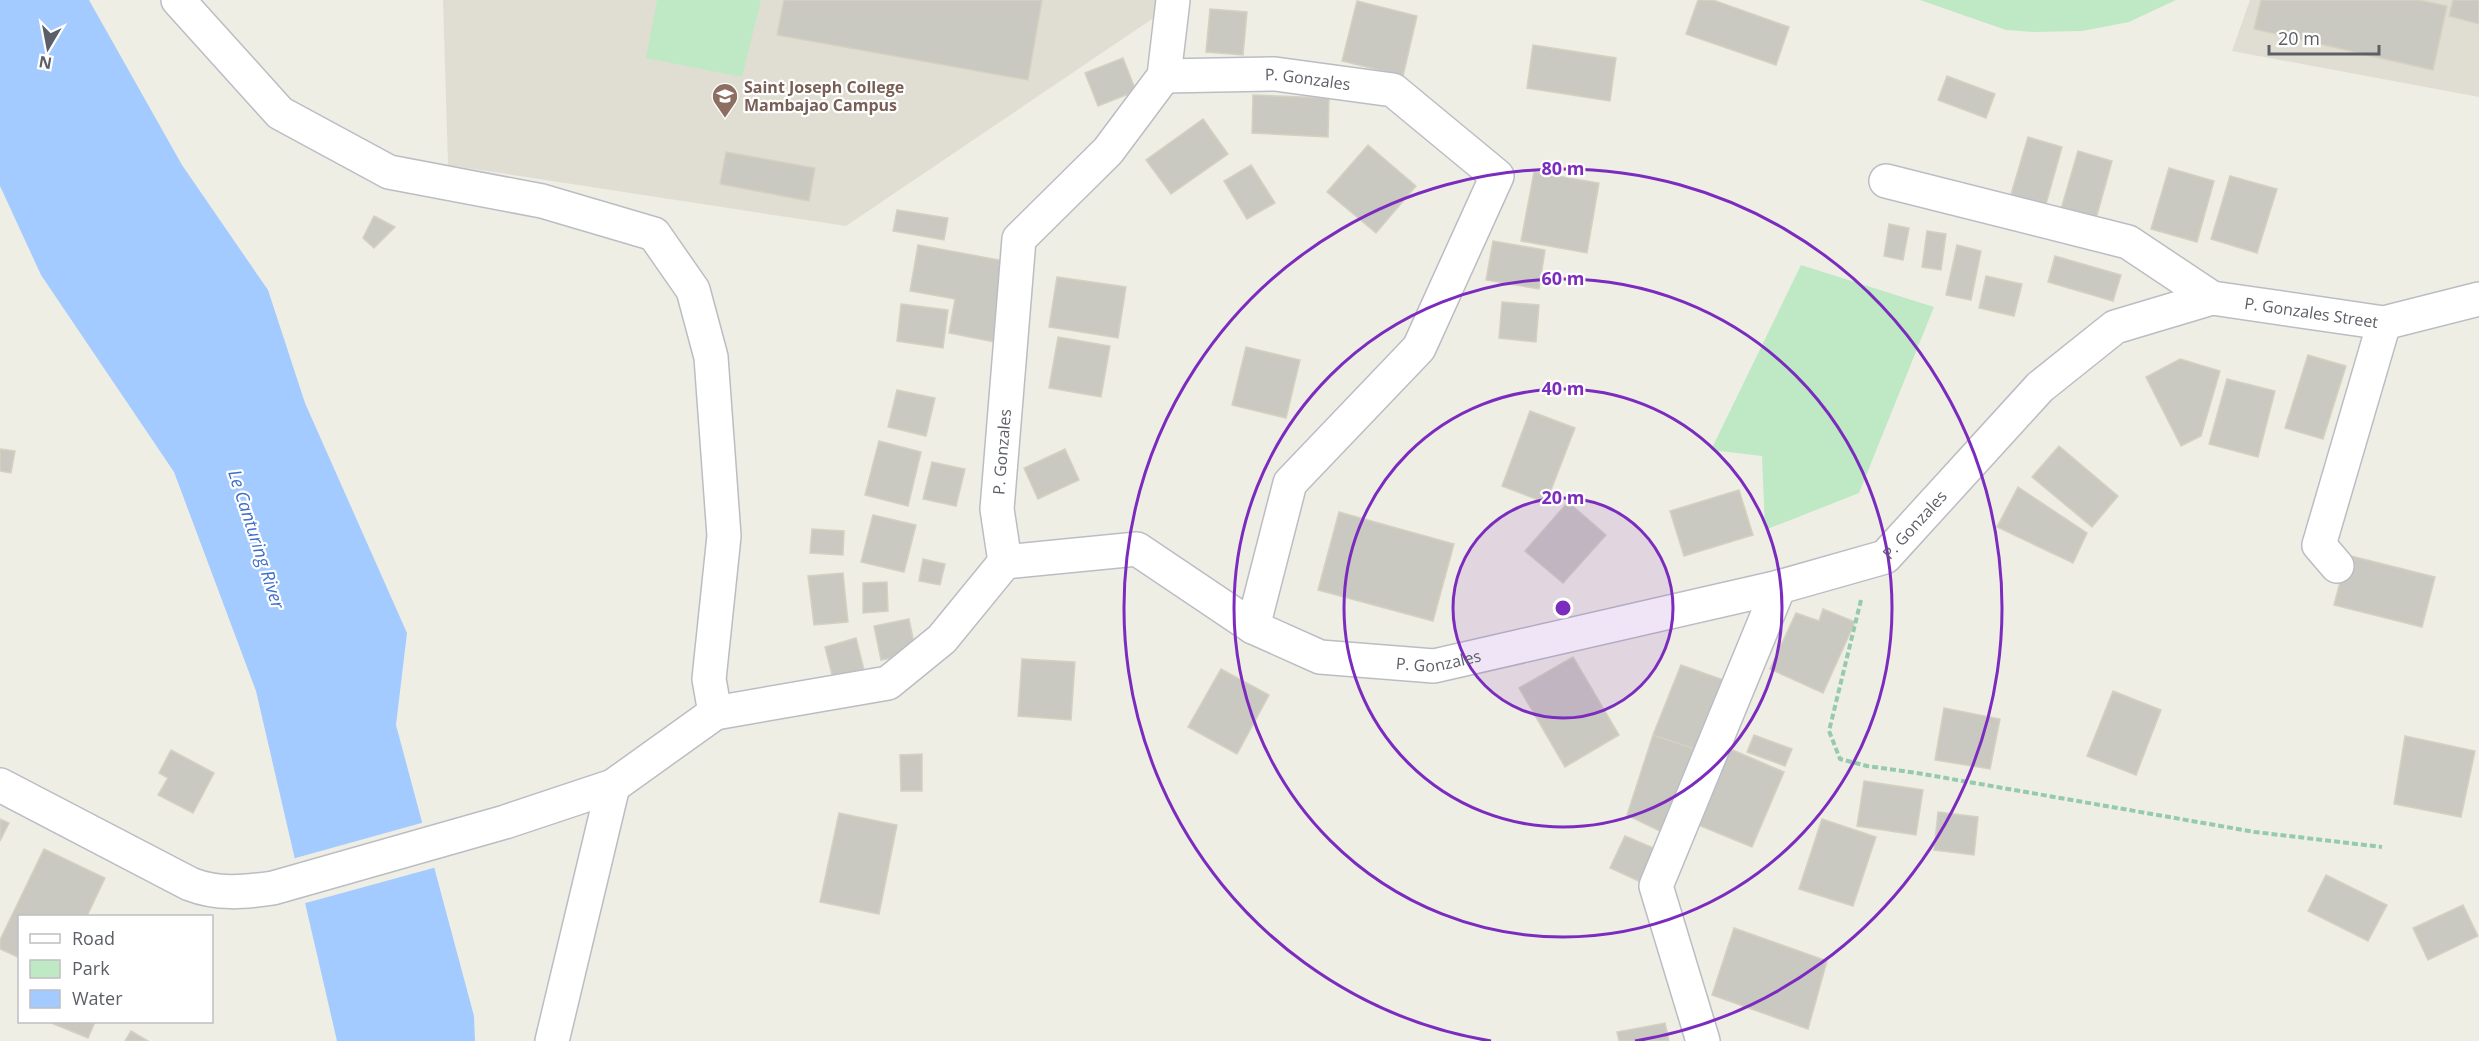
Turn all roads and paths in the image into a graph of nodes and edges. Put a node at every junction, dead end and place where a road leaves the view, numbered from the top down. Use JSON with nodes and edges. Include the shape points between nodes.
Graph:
{"nodes":[{"id":1,"x":178,"y":0,"type":"edge"},
{"id":2,"x":1173,"y":0,"type":"edge"},
{"id":3,"x":1164,"y":76,"type":"junction"},
{"id":4,"x":1886,"y":181,"type":"dead end"},
{"id":5,"x":2212,"y":298,"type":"junction"},
{"id":6,"x":2479,"y":299,"type":"edge"},
{"id":7,"x":2384,"y":322,"type":"junction"},
{"id":8,"x":1005,"y":562,"type":"junction"},
{"id":9,"x":1870,"y":562,"type":"junction"},
{"id":10,"x":2337,"y":566,"type":"dead end"},
{"id":11,"x":1779,"y":587,"type":"junction"},
{"id":12,"x":1253,"y":627,"type":"junction"},
{"id":13,"x":715,"y":713,"type":"junction"},
{"id":14,"x":0,"y":785,"type":"edge"},
{"id":15,"x":612,"y":786,"type":"junction"},
{"id":16,"x":2382,"y":847,"type":"dead end"},
{"id":17,"x":552,"y":1041,"type":"edge"},
{"id":18,"x":1703,"y":1041,"type":"edge"}],
"edges":[{"from":1,"to":13,"type":"street","via":[[280,114],[388,172],[542,201],[654,234],[693,290],[711,357],[724,536],[710,679]]},
{"from":2,"to":3,"type":"street"},
{"from":3,"to":8,"type":"street","name":"P. Gonzales","via":[[1108,151],[1018,239],[997,509]]},
{"from":3,"to":12,"type":"street","name":"P. Gonzales","via":[[1275,74],[1393,90],[1497,176],[1419,348],[1290,483]]},
{"from":4,"to":5,"type":"street","via":[[2128,242]]},
{"from":5,"to":7,"type":"street","name":"P. Gonzales Street"},
{"from":5,"to":9,"type":"street","name":"P. Gonzales","via":[[2115,327],[2040,387],[1885,557]]},
{"from":6,"to":7,"type":"street","name":"P. Gonzales Street"},
{"from":7,"to":10,"type":"street","via":[[2319,545]]},
{"from":8,"to":12,"type":"street","name":"P. Gonzales","via":[[1137,549]]},
{"from":8,"to":13,"type":"street","via":[[942,639],[888,683]]},
{"from":9,"to":11,"type":"street","name":"P. Gonzales"},
{"from":9,"to":16,"type":"path","via":[[1829,730],[1840,759],[2255,832]]},
{"from":11,"to":12,"type":"street","name":"P. Gonzales","via":[[1434,666],[1320,657]]},
{"from":11,"to":18,"type":"street","via":[[1656,886]]},
{"from":13,"to":15,"type":"street"},
{"from":14,"to":15,"type":"street","via":[[204,889],[224,892],[273,888],[505,822]]},
{"from":15,"to":17,"type":"street"}]}
